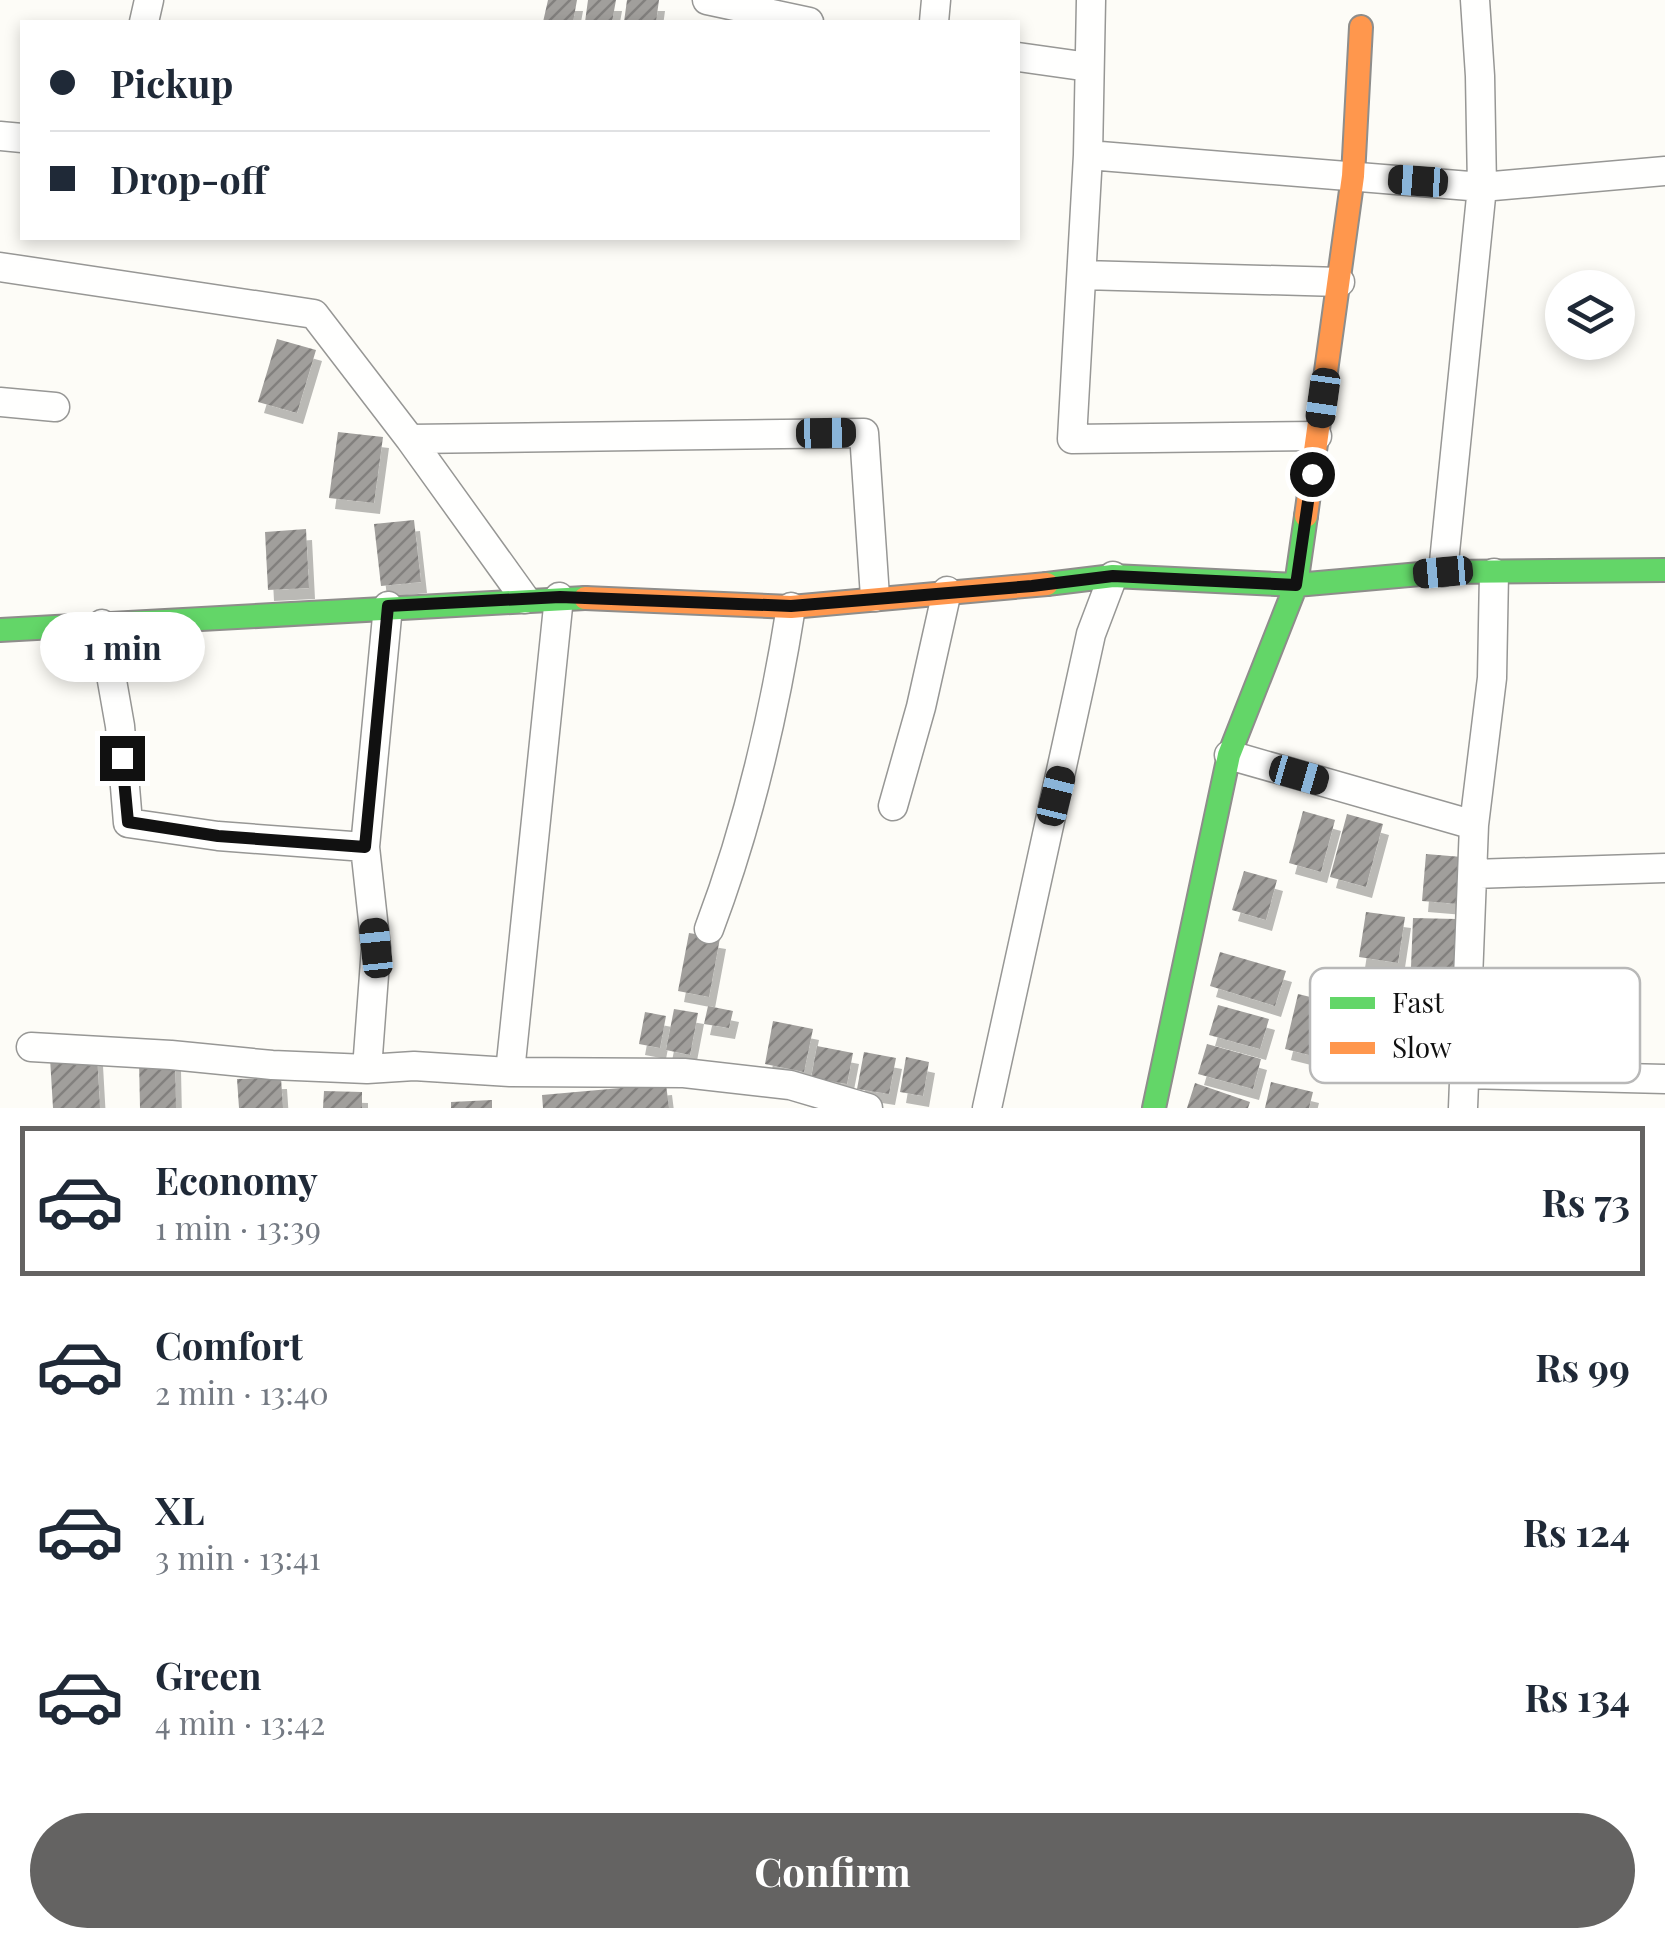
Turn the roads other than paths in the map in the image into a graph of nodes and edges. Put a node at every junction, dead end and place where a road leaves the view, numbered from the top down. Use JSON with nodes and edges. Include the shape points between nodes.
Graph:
{"nodes":[{"id":1,"x":707,"y":0,"type":"edge"},
{"id":2,"x":1091,"y":0,"type":"edge"},
{"id":3,"x":1475,"y":0,"type":"edge"},
{"id":4,"x":755,"y":6,"type":"edge"},
{"id":5,"x":802,"y":20,"type":"edge"},
{"id":6,"x":1361,"y":27,"type":"dead end"},
{"id":7,"x":1020,"y":57,"type":"edge"},
{"id":8,"x":1089,"y":67,"type":"junction"},
{"id":9,"x":1088,"y":155,"type":"junction"},
{"id":10,"x":1665,"y":172,"type":"edge"},
{"id":11,"x":1353,"y":176,"type":"junction"},
{"id":12,"x":1482,"y":187,"type":"junction"},
{"id":13,"x":0,"y":267,"type":"edge"},
{"id":14,"x":1082,"y":275,"type":"junction"},
{"id":15,"x":1340,"y":282,"type":"junction"},
{"id":16,"x":0,"y":402,"type":"edge"},
{"id":17,"x":55,"y":408,"type":"dead end"},
{"id":18,"x":1317,"y":436,"type":"junction"},
{"id":19,"x":410,"y":439,"type":"junction"},
{"id":20,"x":1665,"y":570,"type":"edge"},
{"id":21,"x":1443,"y":572,"type":"junction"},
{"id":22,"x":1494,"y":573,"type":"junction"},
{"id":23,"x":1113,"y":576,"type":"junction"},
{"id":24,"x":1296,"y":585,"type":"junction"},
{"id":25,"x":947,"y":591,"type":"junction"},
{"id":26,"x":560,"y":597,"type":"junction"},
{"id":27,"x":875,"y":597,"type":"junction"},
{"id":28,"x":525,"y":599,"type":"junction"},
{"id":29,"x":388,"y":606,"type":"junction"},
{"id":30,"x":791,"y":606,"type":"junction"},
{"id":31,"x":102,"y":624,"type":"junction"},
{"id":32,"x":0,"y":630,"type":"edge"},
{"id":33,"x":1229,"y":756,"type":"junction"},
{"id":34,"x":893,"y":806,"type":"dead end"},
{"id":35,"x":1474,"y":825,"type":"junction"},
{"id":36,"x":365,"y":847,"type":"junction"},
{"id":37,"x":1665,"y":868,"type":"edge"},
{"id":38,"x":1472,"y":874,"type":"junction"},
{"id":39,"x":708,"y":929,"type":"dead end"},
{"id":40,"x":1469,"y":968,"type":"edge"},
{"id":41,"x":31,"y":1048,"type":"dead end"},
{"id":42,"x":367,"y":1068,"type":"junction"},
{"id":43,"x":510,"y":1072,"type":"junction"},
{"id":44,"x":1640,"y":1078,"type":"edge"},
{"id":45,"x":1665,"y":1078,"type":"edge"},
{"id":46,"x":1464,"y":1083,"type":"edge"},
{"id":47,"x":868,"y":1108,"type":"edge"},
{"id":48,"x":987,"y":1108,"type":"edge"},
{"id":49,"x":1154,"y":1108,"type":"edge"},
{"id":50,"x":1463,"y":1108,"type":"edge"}],
"edges":[{"from":1,"to":4,"type":"street"},
{"from":2,"to":8,"type":"street"},
{"from":3,"to":12,"type":"street"},
{"from":4,"to":5,"type":"street"},
{"from":6,"to":11,"type":"street"},
{"from":7,"to":8,"type":"street"},
{"from":8,"to":9,"type":"street"},
{"from":9,"to":11,"type":"street"},
{"from":9,"to":14,"type":"street"},
{"from":10,"to":12,"type":"street"},
{"from":11,"to":12,"type":"street"},
{"from":11,"to":15,"type":"street"},
{"from":12,"to":21,"type":"street"},
{"from":13,"to":19,"type":"street","via":[[314,314]]},
{"from":14,"to":15,"type":"street"},
{"from":14,"to":18,"type":"street","via":[[1072,440]]},
{"from":15,"to":18,"type":"street"},
{"from":16,"to":17,"type":"street"},
{"from":18,"to":24,"type":"street"},
{"from":19,"to":27,"type":"street","via":[[864,433]]},
{"from":19,"to":28,"type":"street"},
{"from":20,"to":22,"type":"street"},
{"from":21,"to":22,"type":"street"},
{"from":21,"to":24,"type":"street"},
{"from":22,"to":35,"type":"street","via":[[1492,678]]},
{"from":23,"to":24,"type":"street"},
{"from":23,"to":25,"type":"street"},
{"from":23,"to":48,"type":"street","via":[[1091,634]]},
{"from":24,"to":33,"type":"street"},
{"from":25,"to":27,"type":"street"},
{"from":25,"to":34,"type":"street"},
{"from":26,"to":28,"type":"street"},
{"from":26,"to":30,"type":"street"},
{"from":26,"to":43,"type":"street"},
{"from":27,"to":30,"type":"street"},
{"from":28,"to":29,"type":"street"},
{"from":29,"to":31,"type":"street"},
{"from":29,"to":36,"type":"street"},
{"from":30,"to":39,"type":"street","via":[[732,867]]},
{"from":31,"to":32,"type":"street"},
{"from":31,"to":36,"type":"street","via":[[128,822]]},
{"from":33,"to":35,"type":"street"},
{"from":33,"to":49,"type":"street"},
{"from":35,"to":38,"type":"street"},
{"from":36,"to":42,"type":"street","via":[[376,948]]},
{"from":37,"to":38,"type":"street"},
{"from":38,"to":40,"type":"street"},
{"from":41,"to":42,"type":"street"},
{"from":42,"to":43,"type":"street"},
{"from":43,"to":47,"type":"street","via":[[684,1073],[790,1086]]},
{"from":44,"to":45,"type":"street"},
{"from":46,"to":50,"type":"street"}]}
